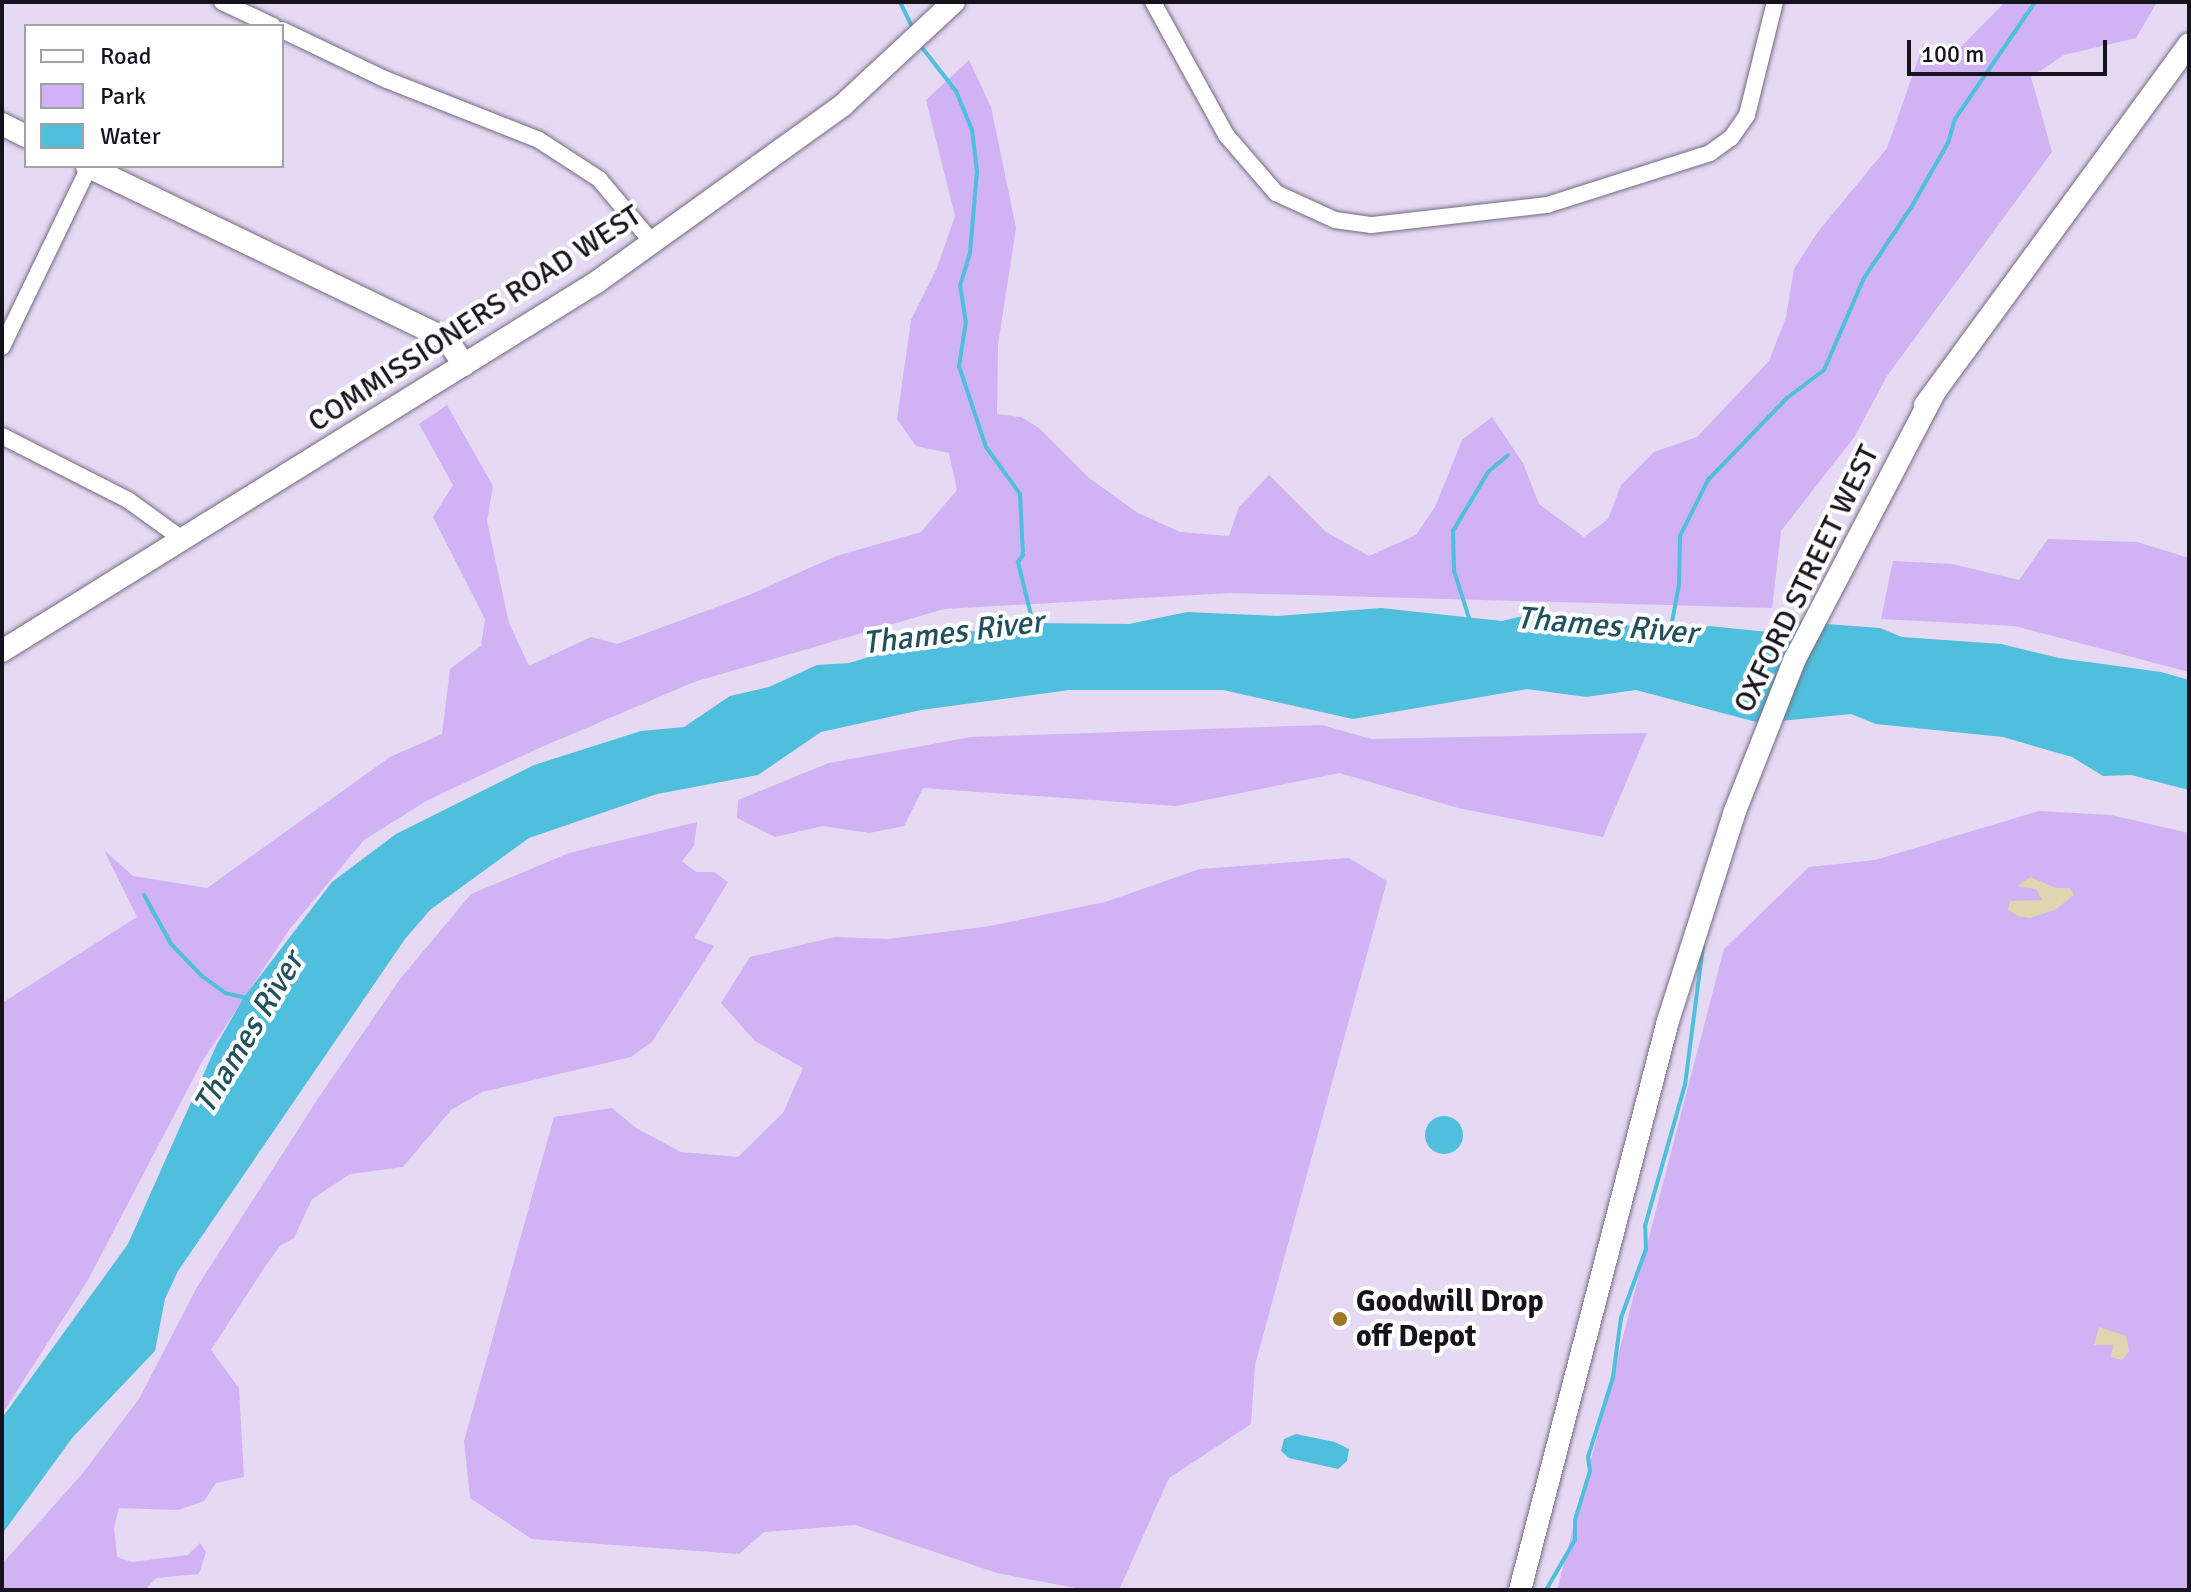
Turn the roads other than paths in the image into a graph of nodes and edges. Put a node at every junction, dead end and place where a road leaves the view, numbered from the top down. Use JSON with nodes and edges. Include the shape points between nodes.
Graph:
{"nodes":[{"id":1,"x":222,"y":2,"type":"edge"},
{"id":2,"x":954,"y":2,"type":"edge"},
{"id":3,"x":1153,"y":2,"type":"edge"},
{"id":4,"x":1775,"y":2,"type":"edge"},
{"id":5,"x":269,"y":24,"type":"edge"},
{"id":6,"x":284,"y":31,"type":"edge"},
{"id":7,"x":2189,"y":44,"type":"edge"},
{"id":8,"x":2,"y":124,"type":"edge"},
{"id":9,"x":24,"y":135,"type":"edge"},
{"id":10,"x":87,"y":168,"type":"edge"},
{"id":11,"x":92,"y":168,"type":"edge"},
{"id":12,"x":652,"y":242,"type":"junction"},
{"id":13,"x":2,"y":347,"type":"edge"},
{"id":14,"x":464,"y":365,"type":"junction"},
{"id":15,"x":2,"y":436,"type":"edge"},
{"id":16,"x":182,"y":539,"type":"junction"},
{"id":17,"x":2,"y":651,"type":"edge"},
{"id":18,"x":1520,"y":1590,"type":"edge"}],
"edges":[{"from":1,"to":5,"type":"street"},
{"from":2,"to":12,"type":"main road","name":"COMMISSIONERS ROAD WEST","via":[[843,105]]},
{"from":3,"to":4,"type":"street","via":[[1226,135],[1276,193],[1335,220],[1372,225],[1547,205],[1710,153],[1731,138],[1747,115]]},
{"from":6,"to":12,"type":"street","via":[[387,80],[539,140],[599,179]]},
{"from":7,"to":18,"type":"main road","name":"OXFORD STREET WEST","via":[[1933,395],[1860,516],[1778,698],[1684,957]]},
{"from":8,"to":9,"type":"main road"},
{"from":10,"to":13,"type":"street"},
{"from":11,"to":14,"type":"main road","via":[[447,339]]},
{"from":12,"to":14,"type":"main road","name":"COMMISSIONERS ROAD WEST"},
{"from":14,"to":16,"type":"main road","name":"COMMISSIONERS ROAD WEST"},
{"from":15,"to":16,"type":"street","via":[[128,500]]},
{"from":16,"to":17,"type":"main road","name":"COMMISSIONERS ROAD WEST"}]}
